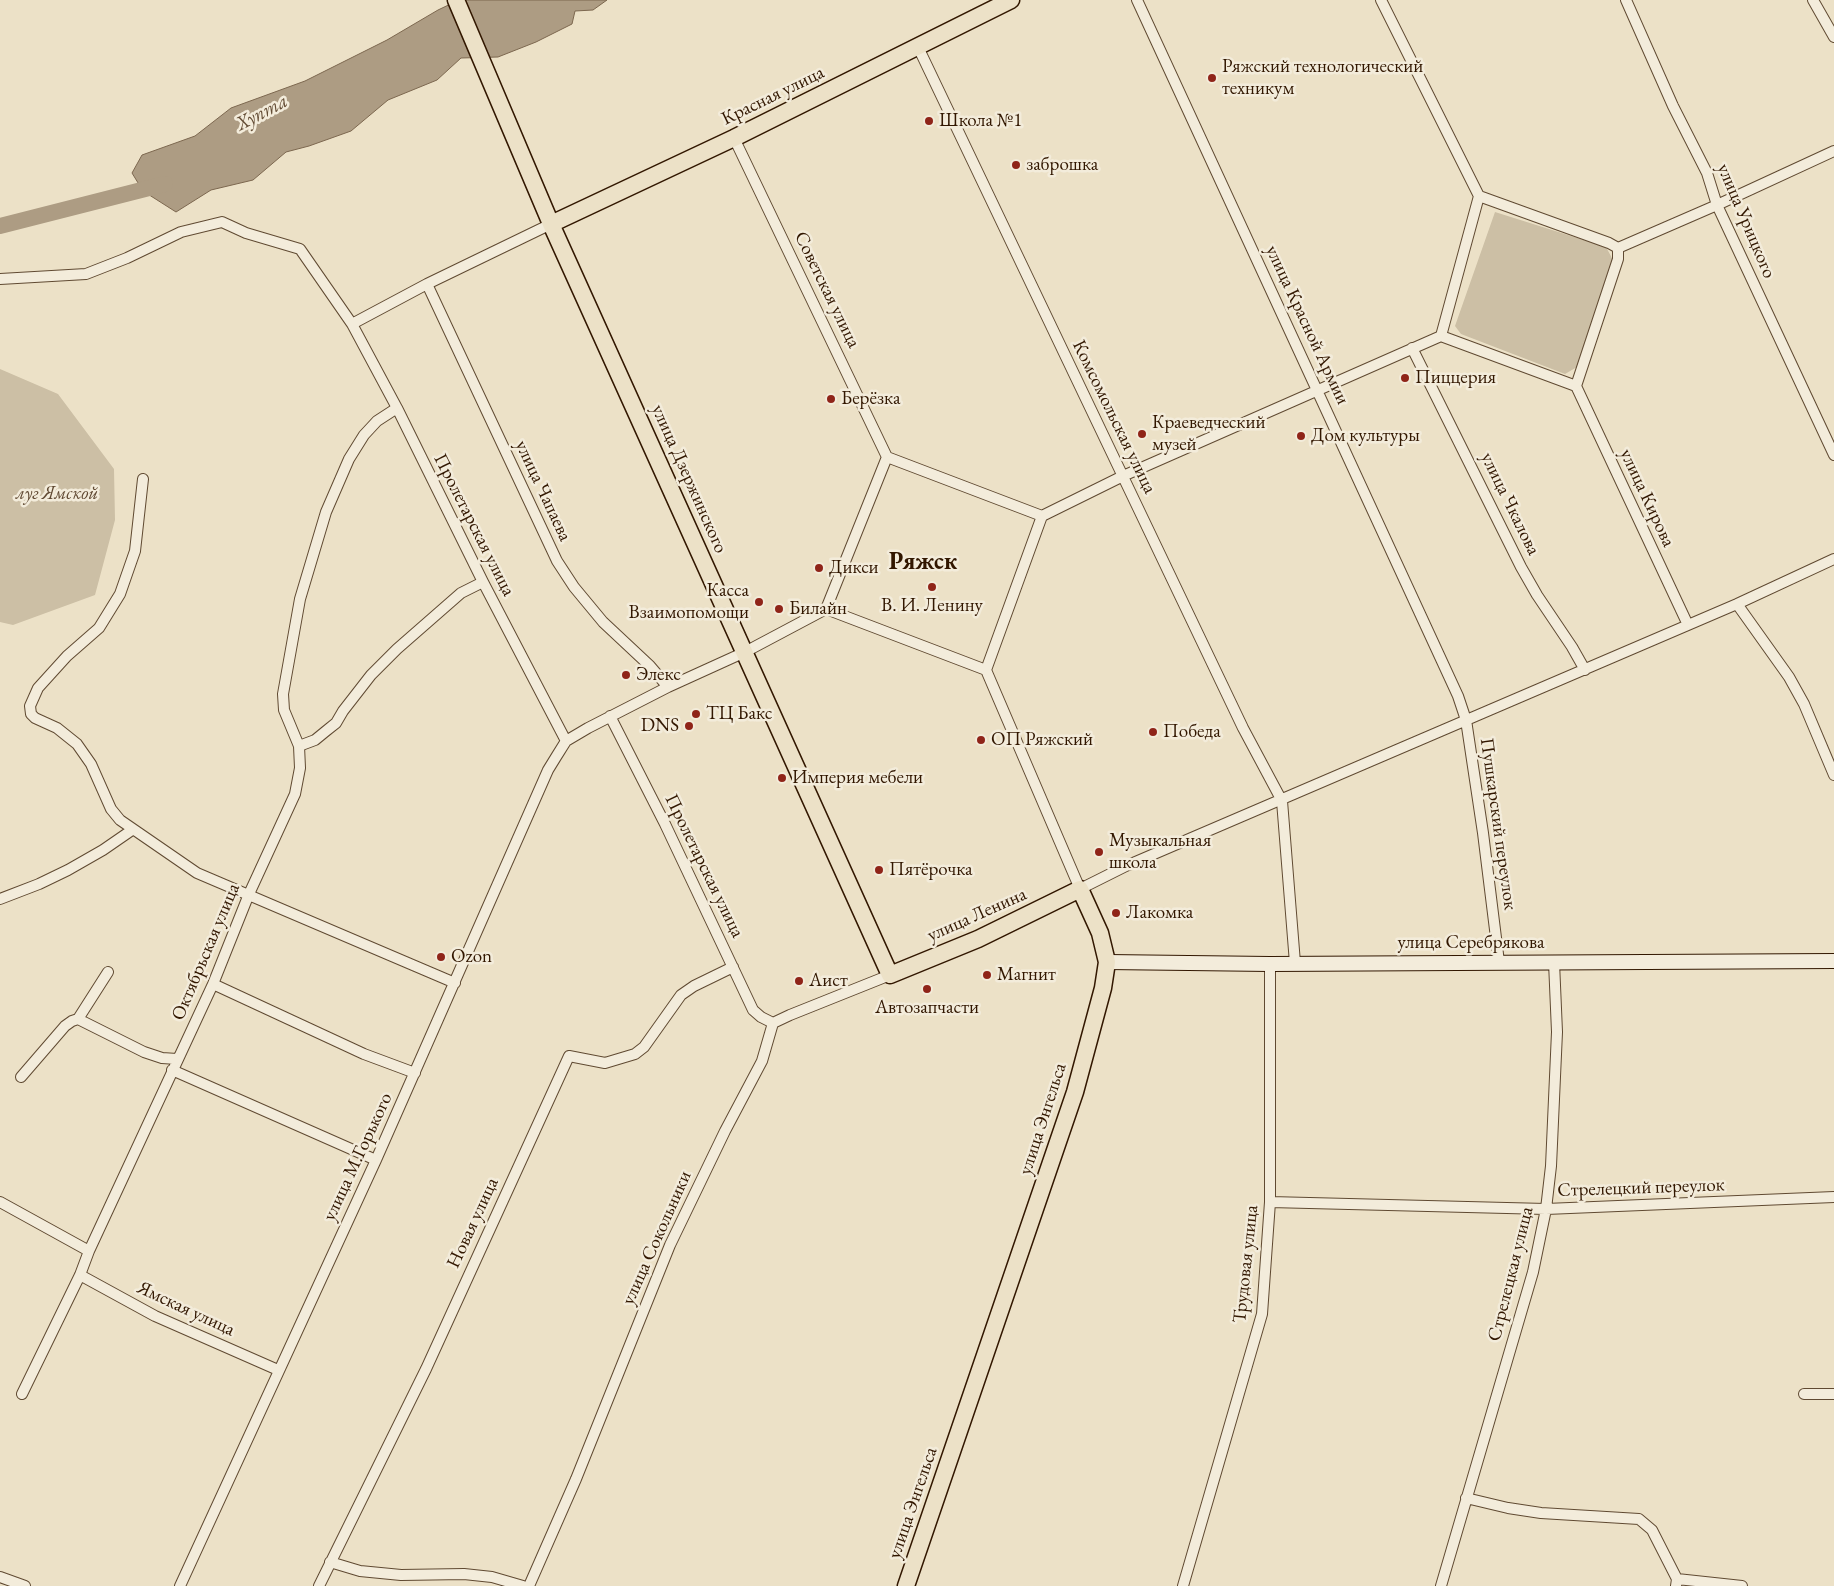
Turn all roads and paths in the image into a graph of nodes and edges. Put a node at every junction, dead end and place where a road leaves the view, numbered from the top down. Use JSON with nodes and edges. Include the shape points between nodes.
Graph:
{"nodes":[{"id":1,"x":456,"y":0,"type":"edge"},
{"id":2,"x":1011,"y":0,"type":"edge"},
{"id":3,"x":1137,"y":0,"type":"edge"},
{"id":4,"x":1381,"y":0,"type":"edge"},
{"id":5,"x":1626,"y":0,"type":"edge"},
{"id":6,"x":1813,"y":0,"type":"edge"},
{"id":7,"x":1834,"y":36,"type":"edge"},
{"id":8,"x":918,"y":47,"type":"junction"},
{"id":9,"x":734,"y":138,"type":"junction"},
{"id":10,"x":1834,"y":151,"type":"edge"},
{"id":11,"x":1479,"y":196,"type":"junction"},
{"id":12,"x":1717,"y":205,"type":"junction"},
{"id":13,"x":551,"y":224,"type":"junction"},
{"id":14,"x":1618,"y":248,"type":"junction"},
{"id":15,"x":0,"y":279,"type":"edge"},
{"id":16,"x":427,"y":284,"type":"junction"},
{"id":17,"x":352,"y":324,"type":"junction"},
{"id":18,"x":1441,"y":336,"type":"junction"},
{"id":19,"x":1412,"y":348,"type":"junction"},
{"id":20,"x":1576,"y":386,"type":"junction"},
{"id":21,"x":1318,"y":390,"type":"junction"},
{"id":22,"x":397,"y":408,"type":"junction"},
{"id":23,"x":1834,"y":455,"type":"edge"},
{"id":24,"x":887,"y":457,"type":"junction"},
{"id":25,"x":1123,"y":476,"type":"junction"},
{"id":26,"x":143,"y":479,"type":"dead end"},
{"id":27,"x":1042,"y":516,"type":"junction"},
{"id":28,"x":1834,"y":559,"type":"edge"},
{"id":29,"x":482,"y":582,"type":"junction"},
{"id":30,"x":1737,"y":604,"type":"junction"},
{"id":31,"x":826,"y":609,"type":"junction"},
{"id":32,"x":1688,"y":625,"type":"junction"},
{"id":33,"x":745,"y":652,"type":"junction"},
{"id":34,"x":986,"y":670,"type":"junction"},
{"id":35,"x":1585,"y":670,"type":"junction"},
{"id":36,"x":668,"y":686,"type":"junction"},
{"id":37,"x":610,"y":716,"type":"junction"},
{"id":38,"x":1466,"y":720,"type":"junction"},
{"id":39,"x":566,"y":741,"type":"junction"},
{"id":40,"x":298,"y":746,"type":"junction"},
{"id":41,"x":1834,"y":775,"type":"edge"},
{"id":42,"x":1282,"y":801,"type":"junction"},
{"id":43,"x":132,"y":830,"type":"junction"},
{"id":44,"x":1080,"y":889,"type":"junction"},
{"id":45,"x":249,"y":894,"type":"junction"},
{"id":46,"x":0,"y":899,"type":"edge"},
{"id":47,"x":1834,"y":961,"type":"edge"},
{"id":48,"x":1107,"y":962,"type":"junction"},
{"id":49,"x":1499,"y":962,"type":"junction"},
{"id":50,"x":1554,"y":962,"type":"junction"},
{"id":51,"x":1295,"y":963,"type":"junction"},
{"id":52,"x":1270,"y":964,"type":"junction"},
{"id":53,"x":733,"y":967,"type":"junction"},
{"id":54,"x":108,"y":972,"type":"dead end"},
{"id":55,"x":890,"y":975,"type":"junction"},
{"id":56,"x":455,"y":983,"type":"junction"},
{"id":57,"x":212,"y":984,"type":"junction"},
{"id":58,"x":78,"y":1019,"type":"junction"},
{"id":59,"x":773,"y":1023,"type":"junction"},
{"id":60,"x":178,"y":1060,"type":"junction"},
{"id":61,"x":172,"y":1070,"type":"junction"},
{"id":62,"x":415,"y":1073,"type":"junction"},
{"id":63,"x":21,"y":1077,"type":"dead end"},
{"id":64,"x":376,"y":1160,"type":"junction"},
{"id":65,"x":1834,"y":1197,"type":"edge"},
{"id":66,"x":0,"y":1202,"type":"edge"},
{"id":67,"x":1270,"y":1202,"type":"junction"},
{"id":68,"x":1546,"y":1210,"type":"junction"},
{"id":69,"x":89,"y":1251,"type":"junction"},
{"id":70,"x":80,"y":1276,"type":"junction"},
{"id":71,"x":278,"y":1370,"type":"junction"},
{"id":72,"x":22,"y":1394,"type":"dead end"},
{"id":73,"x":1804,"y":1394,"type":"dead end"},
{"id":74,"x":1834,"y":1394,"type":"edge"},
{"id":75,"x":1466,"y":1498,"type":"junction"},
{"id":76,"x":330,"y":1562,"type":"junction"},
{"id":77,"x":0,"y":1577,"type":"edge"},
{"id":78,"x":1676,"y":1583,"type":"edge"},
{"id":79,"x":25,"y":1586,"type":"edge"},
{"id":80,"x":180,"y":1586,"type":"edge"},
{"id":81,"x":319,"y":1586,"type":"edge"},
{"id":82,"x":523,"y":1586,"type":"edge"},
{"id":83,"x":529,"y":1586,"type":"edge"},
{"id":84,"x":906,"y":1586,"type":"edge"},
{"id":85,"x":1183,"y":1586,"type":"edge"},
{"id":86,"x":1441,"y":1586,"type":"edge"},
{"id":87,"x":1742,"y":1586,"type":"edge"}],
"edges":[{"from":1,"to":13,"type":"main road","name":"улица Дзержинского"},
{"from":2,"to":8,"type":"main road","name":"Красная улица"},
{"from":3,"to":21,"type":"street","name":"улица Красной Армии"},
{"from":4,"to":11,"type":"street"},
{"from":5,"to":12,"type":"street","name":"улица Урицкого","via":[[1673,106],[1708,173]]},
{"from":6,"to":7,"type":"street"},
{"from":8,"to":9,"type":"main road","name":"Красная улица"},
{"from":8,"to":25,"type":"street","name":"Комсомольская улица"},
{"from":9,"to":13,"type":"main road","name":"Красная улица"},
{"from":9,"to":24,"type":"street","name":"Советская улица"},
{"from":10,"to":12,"type":"street"},
{"from":11,"to":14,"type":"street"},
{"from":11,"to":18,"type":"street"},
{"from":12,"to":14,"type":"street"},
{"from":12,"to":23,"type":"street","name":"улица Урицкого"},
{"from":13,"to":16,"type":"street"},
{"from":13,"to":33,"type":"main road","name":"улица Дзержинского"},
{"from":14,"to":20,"type":"street","via":[[1618,259]]},
{"from":15,"to":17,"type":"street","name":"Пролетарская улица","via":[[86,274],[181,232],[222,222],[246,233],[300,249]]},
{"from":16,"to":17,"type":"street"},
{"from":16,"to":36,"type":"street","name":"улица Чапаева","via":[[557,561],[603,622]]},
{"from":17,"to":22,"type":"street","name":"Пролетарская улица"},
{"from":18,"to":19,"type":"street"},
{"from":18,"to":20,"type":"street"},
{"from":19,"to":21,"type":"street"},
{"from":19,"to":35,"type":"street","name":"улица Чкалова","via":[[1537,595]]},
{"from":20,"to":32,"type":"street","name":"улица Кирова"},
{"from":21,"to":25,"type":"street"},
{"from":21,"to":38,"type":"street","name":"улица Красной Армии","via":[[1458,696]]},
{"from":22,"to":29,"type":"street","name":"Пролетарская улица"},
{"from":22,"to":40,"type":"street","name":"Октябрьская улица","via":[[377,420],[349,459],[326,512],[300,599],[283,694],[284,710]]},
{"from":24,"to":27,"type":"street"},
{"from":24,"to":31,"type":"street"},
{"from":25,"to":27,"type":"street"},
{"from":25,"to":42,"type":"street","name":"Комсомольская улица","via":[[1243,728]]},
{"from":26,"to":43,"type":"street","via":[[135,551],[120,594],[99,628],[38,688],[30,710],[35,718],[57,728],[77,744],[95,773],[111,809]]},
{"from":27,"to":34,"type":"street"},
{"from":28,"to":30,"type":"street"},
{"from":29,"to":39,"type":"street","name":"Пролетарская улица"},
{"from":29,"to":40,"type":"street","via":[[461,593],[397,649],[371,675],[326,732]]},
{"from":30,"to":32,"type":"street"},
{"from":30,"to":41,"type":"street","via":[[1804,704]]},
{"from":31,"to":33,"type":"street"},
{"from":31,"to":34,"type":"street"},
{"from":32,"to":35,"type":"street"},
{"from":33,"to":36,"type":"street"},
{"from":33,"to":55,"type":"main road","name":"улица Дзержинского"},
{"from":34,"to":44,"type":"street","name":"улица Энгельса"},
{"from":35,"to":38,"type":"street"},
{"from":36,"to":37,"type":"street"},
{"from":37,"to":39,"type":"street"},
{"from":37,"to":53,"type":"street","name":"Пролетарская улица"},
{"from":38,"to":42,"type":"street"},
{"from":38,"to":49,"type":"street","name":"Пушкарский переулок"},
{"from":39,"to":56,"type":"street","name":"улица М.Горького","via":[[548,770]]},
{"from":40,"to":45,"type":"street","name":"Октябрьская улица","via":[[300,768],[295,794]]},
{"from":42,"to":44,"type":"street","via":[[1126,866]]},
{"from":42,"to":51,"type":"street"},
{"from":43,"to":45,"type":"street","via":[[197,872]]},
{"from":43,"to":46,"type":"street","via":[[68,870]]},
{"from":44,"to":48,"type":"main road","name":"улица Энгельса","via":[[1100,933]]},
{"from":44,"to":55,"type":"main road","name":"улица Ленина","via":[[978,939]]},
{"from":45,"to":56,"type":"street"},
{"from":45,"to":57,"type":"street","name":"Октябрьская улица"},
{"from":47,"to":50,"type":"main road","name":"улица Серебрякова"},
{"from":48,"to":52,"type":"main road","name":"улица Серебрякова"},
{"from":48,"to":84,"type":"main road","name":"улица Энгельса","via":[[1075,1092]]},
{"from":49,"to":50,"type":"main road","name":"улица Серебрякова"},
{"from":49,"to":51,"type":"main road","name":"улица Серебрякова"},
{"from":50,"to":68,"type":"street","name":"Стрелецкая улица","via":[[1557,1032]]},
{"from":51,"to":52,"type":"main road","name":"улица Серебрякова"},
{"from":52,"to":67,"type":"street","name":"Трудовая улица"},
{"from":53,"to":59,"type":"street","name":"Пролетарская улица","via":[[753,1010]]},
{"from":53,"to":76,"type":"street","name":"Новая улица","via":[[681,995],[644,1047],[635,1054],[605,1063],[569,1056],[426,1369]]},
{"from":54,"to":58,"type":"street"},
{"from":55,"to":59,"type":"street"},
{"from":56,"to":62,"type":"street","name":"улица М.Горького"},
{"from":57,"to":60,"type":"street","name":"Октябрьская улица"},
{"from":57,"to":62,"type":"street","via":[[364,1054]]},
{"from":58,"to":60,"type":"street","via":[[144,1052]]},
{"from":58,"to":63,"type":"street","via":[[65,1026]]},
{"from":59,"to":83,"type":"street","name":"улица Сокольники","via":[[762,1062],[725,1130],[670,1245],[576,1479]]},
{"from":60,"to":61,"type":"street","name":"Октябрьская улица"},
{"from":61,"to":64,"type":"street"},
{"from":61,"to":69,"type":"street","name":"Октябрьская улица"},
{"from":62,"to":64,"type":"street","name":"улица М.Горького"},
{"from":64,"to":71,"type":"street","name":"улица М.Горького"},
{"from":65,"to":68,"type":"street","name":"Стрелецкий переулок"},
{"from":66,"to":69,"type":"street"},
{"from":67,"to":68,"type":"street","name":"Стрелецкий переулок"},
{"from":67,"to":85,"type":"street","name":"Трудовая улица","via":[[1262,1314]]},
{"from":68,"to":75,"type":"street","name":"Стрелецкая улица","via":[[1533,1272]]},
{"from":69,"to":70,"type":"street","name":"Октябрьская улица"},
{"from":70,"to":71,"type":"street","name":"Ямская улица","via":[[155,1316]]},
{"from":70,"to":72,"type":"street","name":"Октябрьская улица"},
{"from":71,"to":80,"type":"street","name":"улица М.Горького"},
{"from":73,"to":74,"type":"street"},
{"from":75,"to":78,"type":"street","via":[[1541,1513],[1639,1519],[1652,1530]]},
{"from":75,"to":86,"type":"street","name":"Стрелецкая улица"},
{"from":76,"to":81,"type":"street","name":"Новая улица"},
{"from":76,"to":82,"type":"street","via":[[360,1571],[401,1575],[464,1574],[492,1577]]},
{"from":77,"to":79,"type":"street"},
{"from":78,"to":87,"type":"street"}]}
